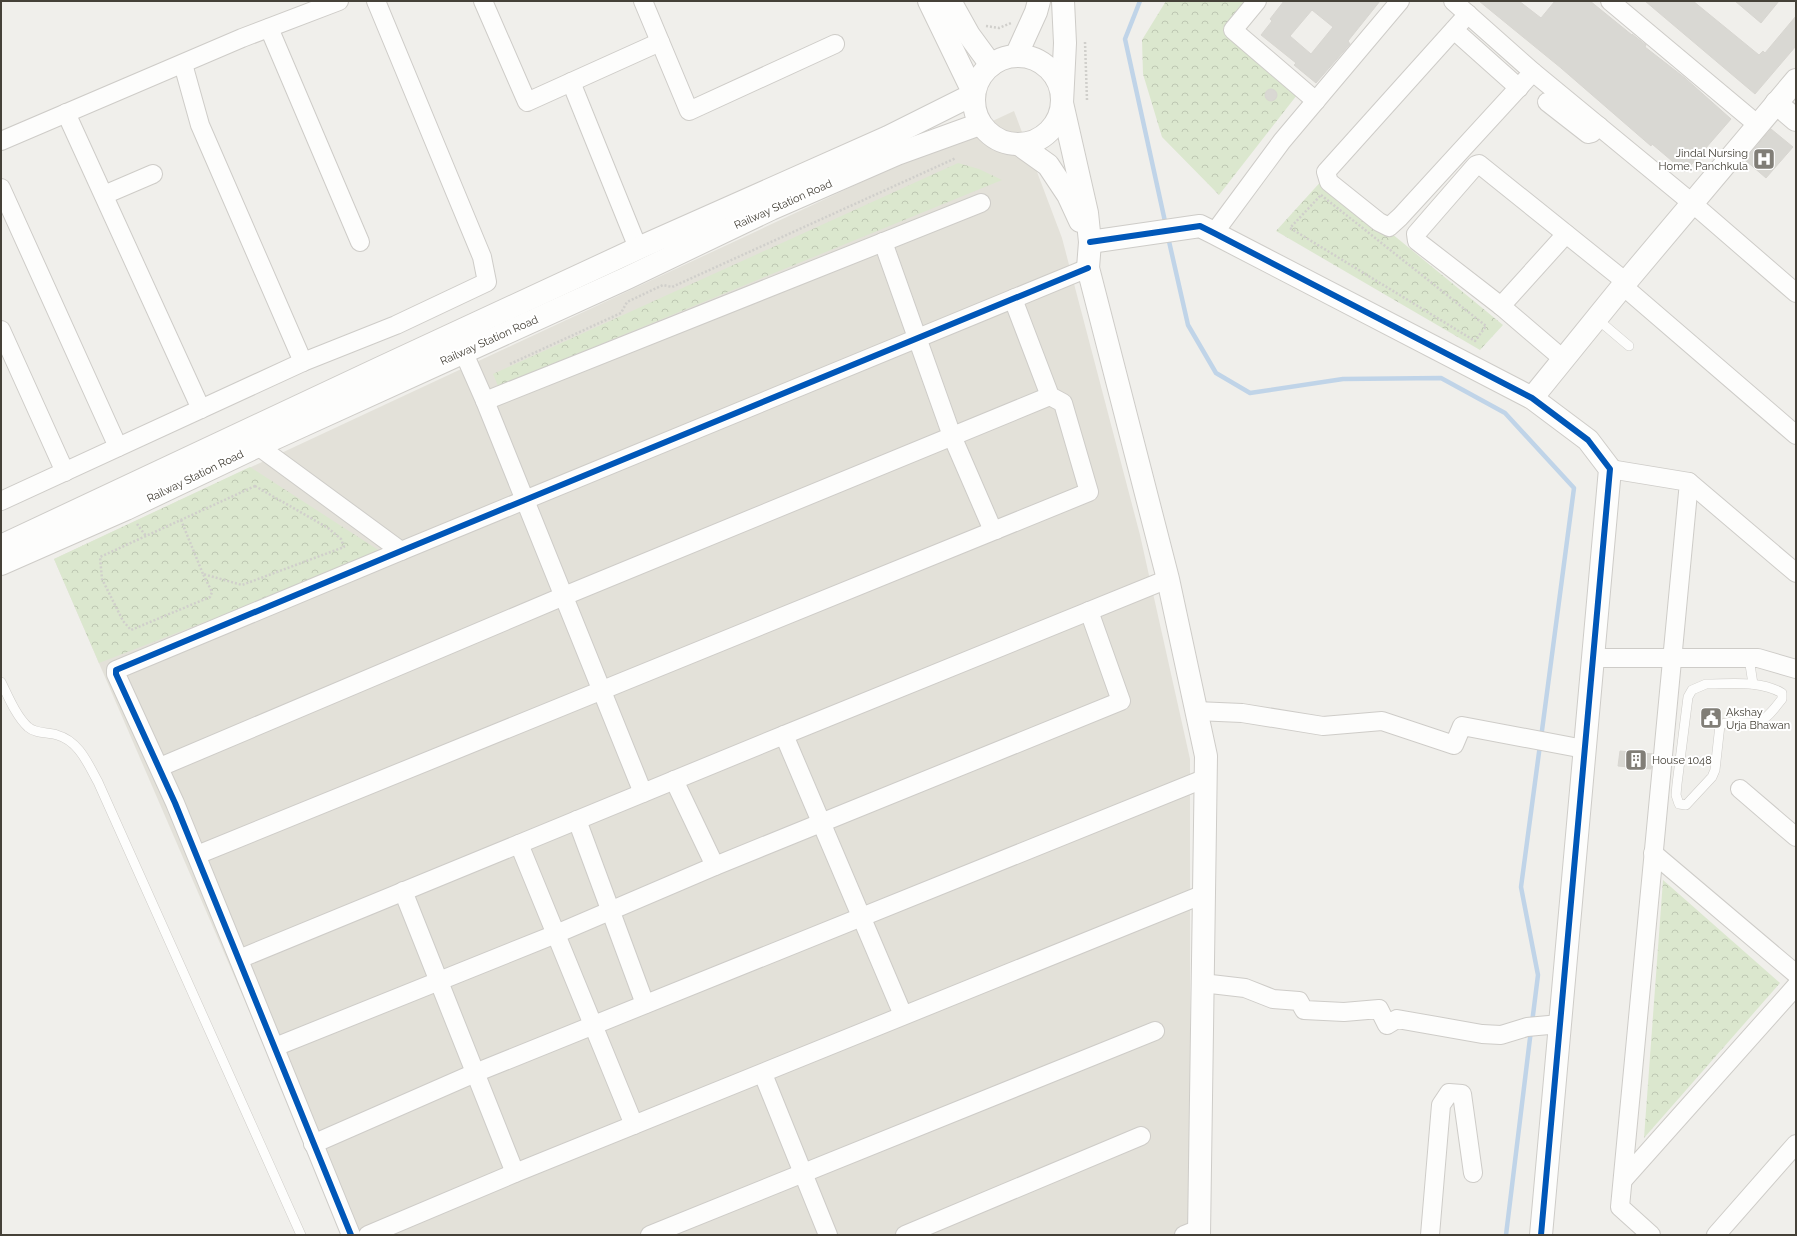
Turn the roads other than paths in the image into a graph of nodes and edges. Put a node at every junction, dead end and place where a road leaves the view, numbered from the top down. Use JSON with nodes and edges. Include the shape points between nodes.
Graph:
{"nodes":[{"id":1,"x":339,"y":1,"type":"edge"},
{"id":2,"x":376,"y":1,"type":"edge"},
{"id":3,"x":483,"y":1,"type":"edge"},
{"id":4,"x":643,"y":1,"type":"edge"},
{"id":5,"x":929,"y":1,"type":"edge"},
{"id":6,"x":950,"y":1,"type":"edge"},
{"id":7,"x":1039,"y":1,"type":"edge"},
{"id":8,"x":1063,"y":1,"type":"edge"},
{"id":9,"x":1257,"y":1,"type":"edge"},
{"id":10,"x":1400,"y":1,"type":"edge"},
{"id":11,"x":1453,"y":1,"type":"edge"},
{"id":12,"x":1610,"y":1,"type":"edge"},
{"id":13,"x":1468,"y":14,"type":"junction"},
{"id":14,"x":269,"y":28,"type":"junction"},
{"id":15,"x":1454,"y":30,"type":"junction"},
{"id":16,"x":660,"y":42,"type":"junction"},
{"id":17,"x":835,"y":44,"type":"dead end"},
{"id":18,"x":1016,"y":56,"type":"junction"},
{"id":19,"x":183,"y":64,"type":"junction"},
{"id":20,"x":991,"y":65,"type":"junction"},
{"id":21,"x":1533,"y":72,"type":"junction"},
{"id":22,"x":1796,"y":80,"type":"edge"},
{"id":23,"x":571,"y":82,"type":"junction"},
{"id":24,"x":1519,"y":88,"type":"junction"},
{"id":25,"x":974,"y":94,"type":"junction"},
{"id":26,"x":1316,"y":101,"type":"junction"},
{"id":27,"x":1547,"y":102,"type":"dead end"},
{"id":28,"x":1062,"y":103,"type":"junction"},
{"id":29,"x":1776,"y":103,"type":"junction"},
{"id":30,"x":66,"y":113,"type":"junction"},
{"id":31,"x":1796,"y":120,"type":"edge"},
{"id":32,"x":980,"y":124,"type":"junction"},
{"id":33,"x":1758,"y":125,"type":"junction"},
{"id":34,"x":1599,"y":126,"type":"junction"},
{"id":35,"x":1,"y":141,"type":"edge"},
{"id":36,"x":1020,"y":145,"type":"junction"},
{"id":37,"x":153,"y":174,"type":"dead end"},
{"id":38,"x":1,"y":188,"type":"edge"},
{"id":39,"x":104,"y":195,"type":"junction"},
{"id":40,"x":982,"y":203,"type":"dead end"},
{"id":41,"x":1692,"y":203,"type":"junction"},
{"id":42,"x":1214,"y":233,"type":"junction"},
{"id":43,"x":1566,"y":234,"type":"junction"},
{"id":44,"x":360,"y":242,"type":"dead end"},
{"id":45,"x":883,"y":242,"type":"junction"},
{"id":46,"x":1090,"y":242,"type":"junction"},
{"id":47,"x":638,"y":248,"type":"junction"},
{"id":48,"x":1088,"y":268,"type":"junction"},
{"id":49,"x":1624,"y":284,"type":"junction"},
{"id":50,"x":1796,"y":293,"type":"edge"},
{"id":51,"x":1014,"y":298,"type":"junction"},
{"id":52,"x":1501,"y":306,"type":"junction"},
{"id":53,"x":1596,"y":318,"type":"junction"},
{"id":54,"x":1,"y":330,"type":"edge"},
{"id":55,"x":917,"y":338,"type":"junction"},
{"id":56,"x":1630,"y":346,"type":"dead end"},
{"id":57,"x":463,"y":351,"type":"junction"},
{"id":58,"x":1563,"y":359,"type":"junction"},
{"id":59,"x":303,"y":362,"type":"junction"},
{"id":60,"x":1050,"y":396,"type":"junction"},
{"id":61,"x":1532,"y":398,"type":"junction"},
{"id":62,"x":485,"y":401,"type":"junction"},
{"id":63,"x":201,"y":409,"type":"junction"},
{"id":64,"x":1796,"y":435,"type":"edge"},
{"id":65,"x":952,"y":436,"type":"junction"},
{"id":66,"x":258,"y":446,"type":"junction"},
{"id":67,"x":118,"y":447,"type":"junction"},
{"id":68,"x":1610,"y":469,"type":"junction"},
{"id":69,"x":65,"y":472,"type":"junction"},
{"id":70,"x":1689,"y":482,"type":"junction"},
{"id":71,"x":525,"y":499,"type":"junction"},
{"id":72,"x":1,"y":501,"type":"edge"},
{"id":73,"x":996,"y":530,"type":"junction"},
{"id":74,"x":1,"y":546,"type":"edge"},
{"id":75,"x":400,"y":550,"type":"junction"},
{"id":76,"x":1,"y":564,"type":"edge"},
{"id":77,"x":1796,"y":573,"type":"edge"},
{"id":78,"x":1168,"y":579,"type":"junction"},
{"id":79,"x":564,"y":596,"type":"junction"},
{"id":80,"x":1089,"y":611,"type":"junction"},
{"id":81,"x":1592,"y":658,"type":"junction"},
{"id":82,"x":1672,"y":658,"type":"junction"},
{"id":83,"x":1749,"y":658,"type":"junction"},
{"id":84,"x":1796,"y":670,"type":"edge"},
{"id":85,"x":1,"y":682,"type":"edge"},
{"id":86,"x":1753,"y":684,"type":"junction"},
{"id":87,"x":601,"y":690,"type":"junction"},
{"id":88,"x":1196,"y":711,"type":"junction"},
{"id":89,"x":784,"y":735,"type":"junction"},
{"id":90,"x":1584,"y":749,"type":"junction"},
{"id":91,"x":160,"y":767,"type":"junction"},
{"id":92,"x":1206,"y":778,"type":"junction"},
{"id":93,"x":674,"y":780,"type":"junction"},
{"id":94,"x":1740,"y":789,"type":"dead end"},
{"id":95,"x":643,"y":793,"type":"junction"},
{"id":96,"x":577,"y":820,"type":"junction"},
{"id":97,"x":821,"y":822,"type":"junction"},
{"id":98,"x":1796,"y":837,"type":"edge"},
{"id":99,"x":519,"y":844,"type":"junction"},
{"id":100,"x":1654,"y":853,"type":"junction"},
{"id":101,"x":197,"y":855,"type":"junction"},
{"id":102,"x":715,"y":866,"type":"junction"},
{"id":103,"x":403,"y":891,"type":"junction"},
{"id":104,"x":1204,"y":894,"type":"junction"},
{"id":105,"x":610,"y":912,"type":"junction"},
{"id":106,"x":861,"y":916,"type":"junction"},
{"id":107,"x":556,"y":934,"type":"junction"},
{"id":108,"x":239,"y":959,"type":"junction"},
{"id":109,"x":1796,"y":974,"type":"edge"},
{"id":110,"x":439,"y":981,"type":"junction"},
{"id":111,"x":1202,"y":983,"type":"junction"},
{"id":112,"x":1796,"y":986,"type":"edge"},
{"id":113,"x":645,"y":1004,"type":"junction"},
{"id":114,"x":903,"y":1015,"type":"junction"},
{"id":115,"x":1560,"y":1024,"type":"junction"},
{"id":116,"x":593,"y":1026,"type":"junction"},
{"id":117,"x":1154,"y":1031,"type":"dead end"},
{"id":118,"x":275,"y":1047,"type":"junction"},
{"id":119,"x":475,"y":1073,"type":"junction"},
{"id":120,"x":763,"y":1074,"type":"junction"},
{"id":121,"x":634,"y":1124,"type":"junction"},
{"id":122,"x":1141,"y":1136,"type":"dead end"},
{"id":123,"x":313,"y":1144,"type":"junction"},
{"id":124,"x":1796,"y":1144,"type":"edge"},
{"id":125,"x":515,"y":1173,"type":"junction"},
{"id":126,"x":802,"y":1173,"type":"junction"},
{"id":127,"x":1473,"y":1173,"type":"dead end"},
{"id":128,"x":1623,"y":1180,"type":"junction"},
{"id":129,"x":687,"y":1228,"type":"edge"},
{"id":130,"x":1194,"y":1233,"type":"edge"},
{"id":131,"x":301,"y":1235,"type":"edge"},
{"id":132,"x":351,"y":1235,"type":"edge"},
{"id":133,"x":368,"y":1235,"type":"edge"},
{"id":134,"x":650,"y":1235,"type":"edge"},
{"id":135,"x":828,"y":1235,"type":"edge"},
{"id":136,"x":905,"y":1235,"type":"edge"},
{"id":137,"x":1430,"y":1235,"type":"edge"},
{"id":138,"x":1541,"y":1235,"type":"edge"},
{"id":139,"x":1651,"y":1235,"type":"edge"},
{"id":140,"x":1716,"y":1235,"type":"edge"}],
"edges":[{"from":1,"to":14,"type":"street"},
{"from":2,"to":59,"type":"street","via":[[482,257],[487,282],[396,325]]},
{"from":3,"to":23,"type":"street","via":[[527,102]]},
{"from":4,"to":16,"type":"street"},
{"from":5,"to":25,"type":"street"},
{"from":6,"to":20,"type":"street","via":[[968,35]]},
{"from":7,"to":18,"type":"street"},
{"from":8,"to":28,"type":"street","via":[[1065,43]]},
{"from":9,"to":26,"type":"street","via":[[1233,30]]},
{"from":10,"to":26,"type":"street"},
{"from":11,"to":13,"type":"street"},
{"from":12,"to":33,"type":"street"},
{"from":13,"to":15,"type":"street"},
{"from":13,"to":21,"type":"street"},
{"from":14,"to":19,"type":"street"},
{"from":14,"to":44,"type":"street"},
{"from":15,"to":24,"type":"street"},
{"from":15,"to":24,"type":"street","via":[[1326,172],[1329,182],[1389,227]]},
{"from":16,"to":17,"type":"street","via":[[689,111]]},
{"from":16,"to":23,"type":"street"},
{"from":18,"to":20,"type":"street","via":[[1002,58]]},
{"from":18,"to":28,"type":"street","via":[[1040,61],[1050,69],[1062,90]]},
{"from":19,"to":30,"type":"street"},
{"from":19,"to":59,"type":"street","via":[[200,124]]},
{"from":20,"to":25,"type":"street","via":[[977,83]]},
{"from":21,"to":24,"type":"street"},
{"from":21,"to":34,"type":"street"},
{"from":22,"to":29,"type":"street"},
{"from":23,"to":47,"type":"street"},
{"from":25,"to":32,"type":"street","via":[[976,115]]},
{"from":25,"to":47,"type":"street","name":"Railway Station Road","via":[[888,137]]},
{"from":26,"to":42,"type":"street","via":[[1282,141]]},
{"from":27,"to":34,"type":"street","via":[[1588,134]]},
{"from":28,"to":36,"type":"street","via":[[1060,116],[1049,131],[1033,142]]},
{"from":28,"to":46,"type":"street","via":[[1087,213]]},
{"from":29,"to":31,"type":"street"},
{"from":29,"to":33,"type":"street"},
{"from":30,"to":35,"type":"street"},
{"from":30,"to":39,"type":"street"},
{"from":32,"to":36,"type":"street","via":[[998,140]]},
{"from":32,"to":57,"type":"street","name":"Railway Station Road","via":[[897,154],[771,209],[627,278]]},
{"from":33,"to":41,"type":"street"},
{"from":34,"to":41,"type":"street"},
{"from":36,"to":46,"type":"street","via":[[1048,165],[1068,195]]},
{"from":37,"to":39,"type":"street"},
{"from":38,"to":67,"type":"street"},
{"from":39,"to":63,"type":"street"},
{"from":40,"to":45,"type":"street"},
{"from":41,"to":49,"type":"street"},
{"from":41,"to":50,"type":"street"},
{"from":42,"to":46,"type":"street","via":[[1200,226]]},
{"from":42,"to":61,"type":"street"},
{"from":43,"to":49,"type":"street"},
{"from":43,"to":52,"type":"street"},
{"from":43,"to":52,"type":"street","via":[[1482,165],[1476,165],[1416,234],[1416,238]]},
{"from":45,"to":55,"type":"street"},
{"from":45,"to":62,"type":"street"},
{"from":46,"to":48,"type":"street"},
{"from":47,"to":74,"type":"street","name":"Railway Station Road"},
{"from":48,"to":51,"type":"street"},
{"from":48,"to":78,"type":"street"},
{"from":49,"to":53,"type":"street"},
{"from":49,"to":64,"type":"street"},
{"from":51,"to":55,"type":"street"},
{"from":51,"to":60,"type":"street"},
{"from":52,"to":58,"type":"street"},
{"from":53,"to":56,"type":"lane"},
{"from":53,"to":58,"type":"street"},
{"from":54,"to":69,"type":"street"},
{"from":55,"to":65,"type":"street"},
{"from":55,"to":71,"type":"street"},
{"from":57,"to":62,"type":"street"},
{"from":57,"to":66,"type":"street","name":"Railway Station Road"},
{"from":58,"to":61,"type":"street"},
{"from":59,"to":63,"type":"street"},
{"from":60,"to":65,"type":"street"},
{"from":60,"to":73,"type":"street","via":[[1063,403],[1089,492]]},
{"from":61,"to":68,"type":"street","via":[[1588,440]]},
{"from":62,"to":71,"type":"street"},
{"from":63,"to":67,"type":"street"},
{"from":65,"to":73,"type":"street","via":[[991,526]]},
{"from":65,"to":79,"type":"street"},
{"from":66,"to":75,"type":"street"},
{"from":66,"to":76,"type":"street","name":"Railway Station Road","via":[[126,509]]},
{"from":67,"to":69,"type":"street"},
{"from":68,"to":70,"type":"street"},
{"from":68,"to":81,"type":"street"},
{"from":69,"to":72,"type":"street"},
{"from":70,"to":77,"type":"street"},
{"from":70,"to":82,"type":"street"},
{"from":71,"to":75,"type":"street"},
{"from":71,"to":79,"type":"street"},
{"from":73,"to":87,"type":"street"},
{"from":75,"to":91,"type":"street","via":[[116,670]]},
{"from":78,"to":80,"type":"street"},
{"from":78,"to":88,"type":"street"},
{"from":79,"to":87,"type":"street"},
{"from":79,"to":91,"type":"street"},
{"from":80,"to":89,"type":"street"},
{"from":80,"to":97,"type":"street","via":[[1121,701]]},
{"from":81,"to":82,"type":"street"},
{"from":81,"to":90,"type":"street"},
{"from":82,"to":83,"type":"street"},
{"from":82,"to":100,"type":"street"},
{"from":83,"to":84,"type":"street","via":[[1758,658]]},
{"from":83,"to":86,"type":"lane"},
{"from":85,"to":131,"type":"lane","via":[[16,712],[28,727],[37,732],[58,735],[74,744],[83,753]]},
{"from":86,"to":86,"type":"lane","via":[[1706,684],[1692,690],[1688,696],[1676,795],[1679,804],[1686,805],[1712,777],[1720,725],[1726,722],[1762,720],[1782,699],[1782,693]]},
{"from":87,"to":95,"type":"street"},
{"from":87,"to":101,"type":"street"},
{"from":88,"to":90,"type":"street","via":[[1242,713],[1323,726],[1382,721],[1454,745],[1462,726]]},
{"from":88,"to":92,"type":"street","via":[[1206,756]]},
{"from":89,"to":93,"type":"street"},
{"from":89,"to":97,"type":"street"},
{"from":90,"to":115,"type":"street"},
{"from":91,"to":101,"type":"street"},
{"from":92,"to":104,"type":"street"},
{"from":92,"to":106,"type":"street"},
{"from":93,"to":95,"type":"street"},
{"from":93,"to":102,"type":"street"},
{"from":94,"to":98,"type":"street"},
{"from":95,"to":96,"type":"street"},
{"from":96,"to":99,"type":"street"},
{"from":96,"to":105,"type":"street"},
{"from":97,"to":102,"type":"street"},
{"from":97,"to":106,"type":"street"},
{"from":99,"to":103,"type":"street"},
{"from":99,"to":107,"type":"street"},
{"from":100,"to":109,"type":"street"},
{"from":100,"to":128,"type":"street"},
{"from":101,"to":108,"type":"street"},
{"from":102,"to":105,"type":"street"},
{"from":103,"to":108,"type":"street"},
{"from":103,"to":110,"type":"street"},
{"from":104,"to":111,"type":"street"},
{"from":104,"to":114,"type":"street"},
{"from":105,"to":107,"type":"street"},
{"from":105,"to":113,"type":"street"},
{"from":106,"to":113,"type":"street"},
{"from":106,"to":114,"type":"street"},
{"from":107,"to":110,"type":"street"},
{"from":107,"to":116,"type":"street"},
{"from":108,"to":118,"type":"street"},
{"from":110,"to":118,"type":"street"},
{"from":110,"to":119,"type":"street"},
{"from":111,"to":115,"type":"street","via":[[1245,988],[1273,999],[1299,1001],[1304,1010],[1344,1012],[1379,1009],[1387,1025],[1397,1019],[1501,1035],[1527,1027]]},
{"from":111,"to":130,"type":"street"},
{"from":112,"to":128,"type":"street"},
{"from":113,"to":116,"type":"street"},
{"from":114,"to":120,"type":"street"},
{"from":115,"to":138,"type":"street"},
{"from":116,"to":119,"type":"street"},
{"from":116,"to":121,"type":"street"},
{"from":117,"to":126,"type":"street"},
{"from":118,"to":123,"type":"street"},
{"from":119,"to":123,"type":"street"},
{"from":119,"to":125,"type":"street"},
{"from":120,"to":121,"type":"street"},
{"from":120,"to":126,"type":"street"},
{"from":121,"to":125,"type":"street"},
{"from":122,"to":136,"type":"street"},
{"from":123,"to":132,"type":"street"},
{"from":124,"to":140,"type":"street"},
{"from":125,"to":133,"type":"street"},
{"from":126,"to":129,"type":"street"},
{"from":126,"to":135,"type":"street"},
{"from":127,"to":137,"type":"street","via":[[1462,1094],[1449,1093],[1441,1106]]},
{"from":128,"to":139,"type":"street","via":[[1620,1207]]},
{"from":129,"to":134,"type":"street"}]}
